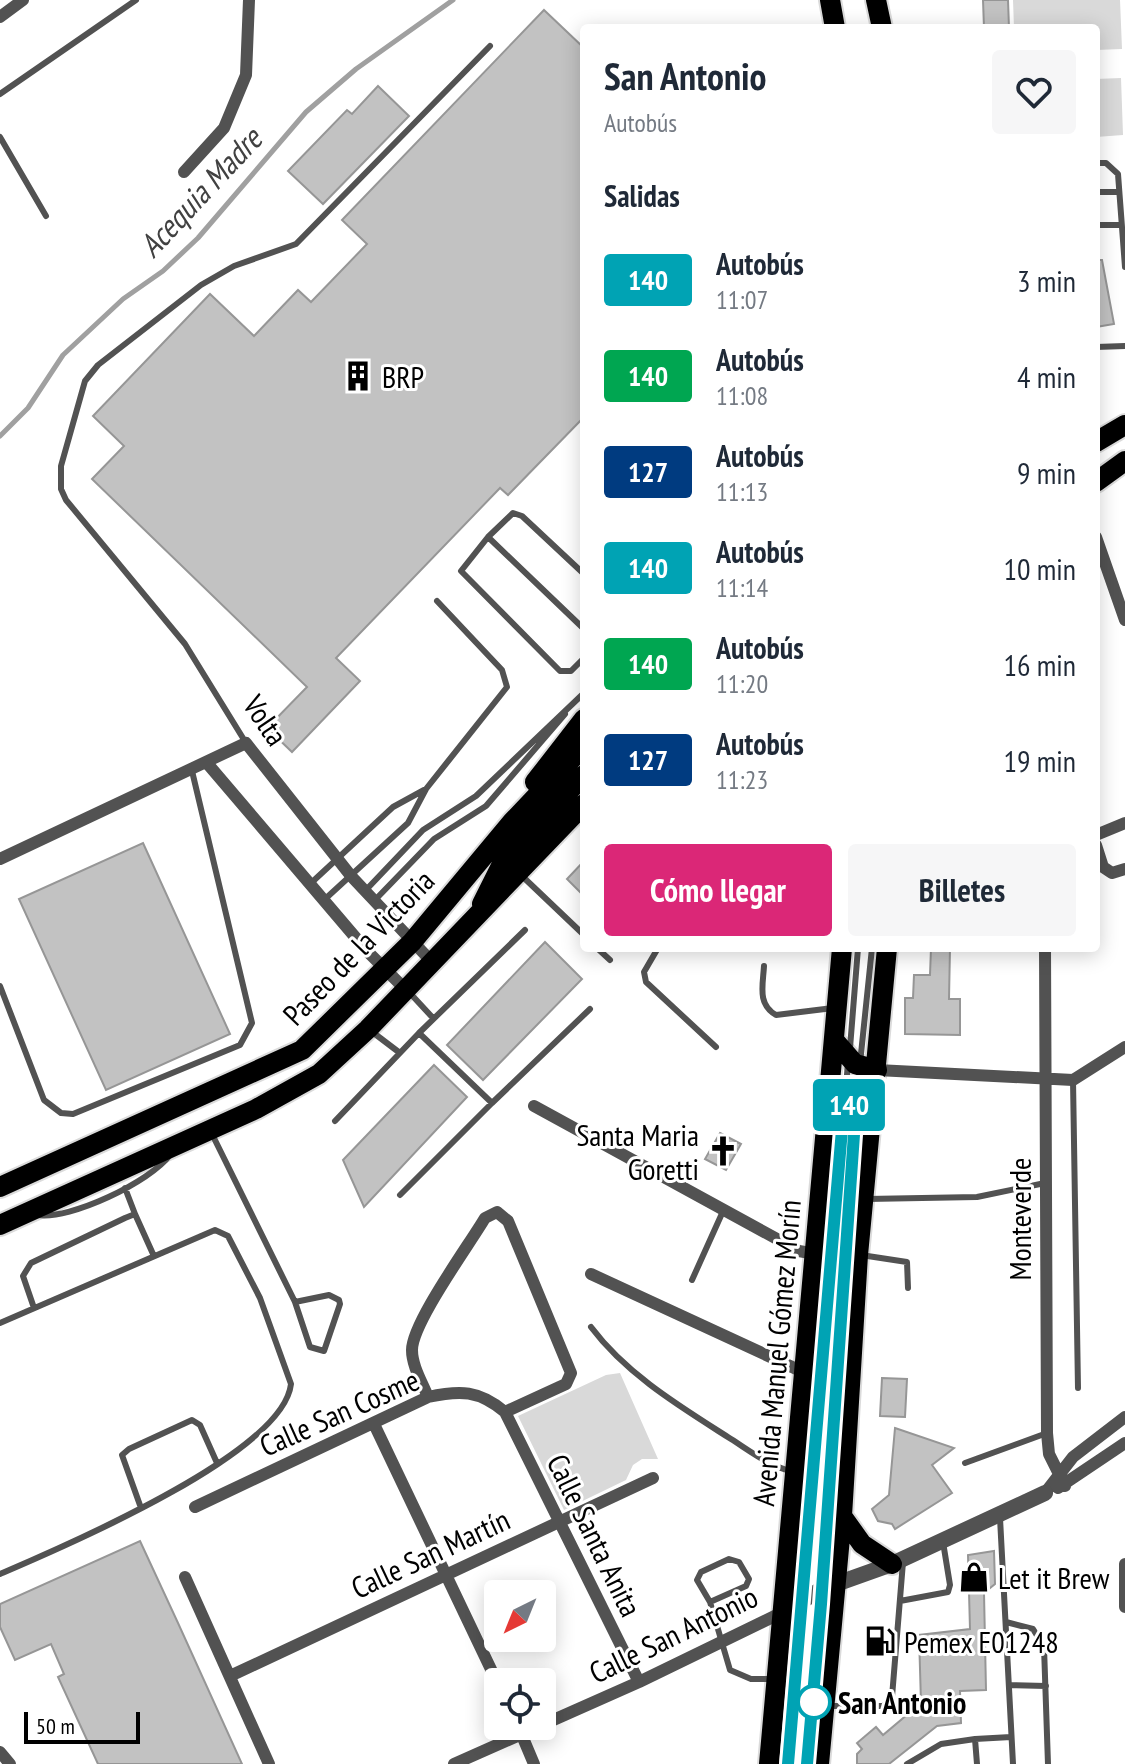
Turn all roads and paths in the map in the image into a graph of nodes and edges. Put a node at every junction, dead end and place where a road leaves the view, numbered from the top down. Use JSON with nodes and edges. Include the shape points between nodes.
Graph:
{"nodes":[{"id":1,"x":23,"y":0,"type":"edge"},
{"id":2,"x":136,"y":0,"type":"edge"},
{"id":3,"x":249,"y":0,"type":"edge"},
{"id":4,"x":830,"y":0,"type":"edge"},
{"id":5,"x":876,"y":0,"type":"edge"},
{"id":6,"x":0,"y":17,"type":"edge"},
{"id":7,"x":834,"y":24,"type":"edge"},
{"id":8,"x":881,"y":24,"type":"edge"},
{"id":9,"x":490,"y":46,"type":"dead end"},
{"id":10,"x":0,"y":94,"type":"edge"},
{"id":11,"x":0,"y":137,"type":"edge"},
{"id":12,"x":1100,"y":163,"type":"edge"},
{"id":13,"x":184,"y":172,"type":"dead end"},
{"id":14,"x":1100,"y":192,"type":"edge"},
{"id":15,"x":1119,"y":192,"type":"junction"},
{"id":16,"x":46,"y":216,"type":"dead end"},
{"id":17,"x":1100,"y":225,"type":"edge"},
{"id":18,"x":1120,"y":225,"type":"junction"},
{"id":19,"x":1125,"y":267,"type":"edge"},
{"id":20,"x":1125,"y":346,"type":"edge"},
{"id":21,"x":1100,"y":347,"type":"edge"},
{"id":22,"x":1125,"y":425,"type":"edge"},
{"id":23,"x":1100,"y":440,"type":"edge"},
{"id":24,"x":1125,"y":453,"type":"edge"},
{"id":25,"x":1125,"y":461,"type":"edge"},
{"id":26,"x":1100,"y":467,"type":"edge"},
{"id":27,"x":1125,"y":476,"type":"edge"},
{"id":28,"x":1100,"y":479,"type":"edge"},
{"id":29,"x":1100,"y":494,"type":"edge"},
{"id":30,"x":488,"y":537,"type":"junction"},
{"id":31,"x":1100,"y":548,"type":"edge"},
{"id":32,"x":580,"y":570,"type":"edge"},
{"id":33,"x":437,"y":601,"type":"dead end"},
{"id":34,"x":1125,"y":620,"type":"edge"},
{"id":35,"x":580,"y":625,"type":"edge"},
{"id":36,"x":580,"y":662,"type":"edge"},
{"id":37,"x":577,"y":713,"type":"edge"},
{"id":38,"x":246,"y":743,"type":"junction"},
{"id":39,"x":580,"y":750,"type":"edge"},
{"id":40,"x":207,"y":763,"type":"junction"},
{"id":41,"x":192,"y":771,"type":"junction"},
{"id":42,"x":580,"y":779,"type":"edge"},
{"id":43,"x":426,"y":789,"type":"junction"},
{"id":44,"x":580,"y":808,"type":"edge"},
{"id":45,"x":512,"y":822,"type":"junction"},
{"id":46,"x":1125,"y":823,"type":"edge"},
{"id":47,"x":1100,"y":833,"type":"edge"},
{"id":48,"x":1100,"y":858,"type":"edge"},
{"id":49,"x":0,"y":859,"type":"edge"},
{"id":50,"x":339,"y":859,"type":"junction"},
{"id":51,"x":1125,"y":869,"type":"edge"},
{"id":52,"x":520,"y":873,"type":"junction"},
{"id":53,"x":351,"y":876,"type":"junction"},
{"id":54,"x":310,"y":884,"type":"junction"},
{"id":55,"x":365,"y":891,"type":"junction"},
{"id":56,"x":324,"y":900,"type":"junction"},
{"id":57,"x":374,"y":901,"type":"junction"},
{"id":58,"x":479,"y":912,"type":"junction"},
{"id":59,"x":525,"y":930,"type":"dead end"},
{"id":60,"x":580,"y":931,"type":"edge"},
{"id":61,"x":412,"y":942,"type":"junction"},
{"id":62,"x":601,"y":952,"type":"edge"},
{"id":63,"x":656,"y":952,"type":"edge"},
{"id":64,"x":842,"y":952,"type":"edge"},
{"id":65,"x":858,"y":952,"type":"edge"},
{"id":66,"x":872,"y":952,"type":"edge"},
{"id":67,"x":886,"y":952,"type":"edge"},
{"id":68,"x":1045,"y":952,"type":"edge"},
{"id":69,"x":610,"y":960,"type":"dead end"},
{"id":70,"x":432,"y":962,"type":"junction"},
{"id":71,"x":764,"y":966,"type":"dead end"},
{"id":72,"x":384,"y":970,"type":"junction"},
{"id":73,"x":0,"y":986,"type":"edge"},
{"id":74,"x":406,"y":990,"type":"junction"},
{"id":75,"x":836,"y":1007,"type":"junction"},
{"id":76,"x":590,"y":1009,"type":"dead end"},
{"id":77,"x":433,"y":1018,"type":"junction"},
{"id":78,"x":368,"y":1029,"type":"junction"},
{"id":79,"x":419,"y":1033,"type":"junction"},
{"id":80,"x":834,"y":1040,"type":"junction"},
{"id":81,"x":716,"y":1047,"type":"dead end"},
{"id":82,"x":1125,"y":1047,"type":"edge"},
{"id":83,"x":400,"y":1053,"type":"junction"},
{"id":84,"x":862,"y":1065,"type":"junction"},
{"id":85,"x":1044,"y":1080,"type":"junction"},
{"id":86,"x":1073,"y":1080,"type":"junction"},
{"id":87,"x":492,"y":1103,"type":"junction"},
{"id":88,"x":534,"y":1106,"type":"dead end"},
{"id":89,"x":850,"y":1110,"type":"junction"},
{"id":90,"x":335,"y":1121,"type":"dead end"},
{"id":91,"x":210,"y":1129,"type":"junction"},
{"id":92,"x":180,"y":1143,"type":"junction"},
{"id":93,"x":1045,"y":1183,"type":"junction"},
{"id":94,"x":0,"y":1187,"type":"edge"},
{"id":95,"x":125,"y":1188,"type":"junction"},
{"id":96,"x":400,"y":1195,"type":"dead end"},
{"id":97,"x":864,"y":1199,"type":"junction"},
{"id":98,"x":724,"y":1209,"type":"junction"},
{"id":99,"x":26,"y":1213,"type":"junction"},
{"id":100,"x":135,"y":1214,"type":"junction"},
{"id":101,"x":0,"y":1225,"type":"edge"},
{"id":102,"x":153,"y":1254,"type":"junction"},
{"id":103,"x":815,"y":1254,"type":"junction"},
{"id":104,"x":858,"y":1255,"type":"junction"},
{"id":105,"x":591,"y":1274,"type":"dead end"},
{"id":106,"x":692,"y":1280,"type":"dead end"},
{"id":107,"x":908,"y":1288,"type":"dead end"},
{"id":108,"x":295,"y":1302,"type":"junction"},
{"id":109,"x":34,"y":1308,"type":"junction"},
{"id":110,"x":0,"y":1323,"type":"edge"},
{"id":111,"x":591,"y":1327,"type":"dead end"},
{"id":112,"x":803,"y":1372,"type":"junction"},
{"id":113,"x":1078,"y":1388,"type":"dead end"},
{"id":114,"x":428,"y":1397,"type":"junction"},
{"id":115,"x":505,"y":1412,"type":"junction"},
{"id":116,"x":1125,"y":1417,"type":"edge"},
{"id":117,"x":374,"y":1424,"type":"junction"},
{"id":118,"x":1047,"y":1433,"type":"junction"},
{"id":119,"x":1125,"y":1443,"type":"edge"},
{"id":120,"x":217,"y":1463,"type":"junction"},
{"id":121,"x":965,"y":1463,"type":"dead end"},
{"id":122,"x":795,"y":1472,"type":"junction"},
{"id":123,"x":653,"y":1478,"type":"dead end"},
{"id":124,"x":1062,"y":1480,"type":"junction"},
{"id":125,"x":1045,"y":1493,"type":"joint"},
{"id":126,"x":195,"y":1507,"type":"dead end"},
{"id":127,"x":141,"y":1508,"type":"junction"},
{"id":128,"x":999,"y":1514,"type":"junction"},
{"id":129,"x":842,"y":1516,"type":"junction"},
{"id":130,"x":560,"y":1521,"type":"junction"},
{"id":131,"x":943,"y":1541,"type":"junction"},
{"id":132,"x":898,"y":1561,"type":"junction"},
{"id":133,"x":1125,"y":1564,"type":"edge"},
{"id":134,"x":0,"y":1574,"type":"edge"},
{"id":135,"x":447,"y":1574,"type":"junction"},
{"id":136,"x":185,"y":1577,"type":"dead end"},
{"id":137,"x":829,"y":1587,"type":"junction"},
{"id":138,"x":803,"y":1599,"type":"junction"},
{"id":139,"x":900,"y":1601,"type":"junction"},
{"id":140,"x":710,"y":1602,"type":"junction"},
{"id":141,"x":1125,"y":1607,"type":"edge"},
{"id":142,"x":781,"y":1613,"type":"junction"},
{"id":143,"x":1006,"y":1622,"type":"junction"},
{"id":144,"x":723,"y":1642,"type":"junction"},
{"id":145,"x":491,"y":1668,"type":"edge"},
{"id":146,"x":230,"y":1676,"type":"junction"},
{"id":147,"x":778,"y":1679,"type":"junction"},
{"id":148,"x":639,"y":1682,"type":"junction"},
{"id":149,"x":1010,"y":1685,"type":"junction"},
{"id":150,"x":1046,"y":1686,"type":"junction"},
{"id":151,"x":824,"y":1706,"type":"junction"},
{"id":152,"x":556,"y":1716,"type":"edge"},
{"id":153,"x":1011,"y":1737,"type":"junction"},
{"id":154,"x":975,"y":1739,"type":"junction"},
{"id":155,"x":502,"y":1740,"type":"edge"},
{"id":156,"x":524,"y":1740,"type":"edge"},
{"id":157,"x":0,"y":1752,"type":"edge"},
{"id":158,"x":10,"y":1764,"type":"edge"},
{"id":159,"x":269,"y":1764,"type":"edge"},
{"id":160,"x":454,"y":1764,"type":"edge"},
{"id":161,"x":534,"y":1764,"type":"edge"},
{"id":162,"x":769,"y":1764,"type":"edge"},
{"id":163,"x":788,"y":1764,"type":"edge"},
{"id":164,"x":807,"y":1764,"type":"edge"},
{"id":165,"x":819,"y":1764,"type":"edge"},
{"id":166,"x":907,"y":1764,"type":"edge"},
{"id":167,"x":977,"y":1764,"type":"edge"},
{"id":168,"x":1013,"y":1764,"type":"edge"},
{"id":169,"x":1048,"y":1764,"type":"edge"}],
"edges":[{"from":1,"to":6,"type":"street"},
{"from":2,"to":10,"type":"lane"},
{"from":3,"to":13,"type":"street","via":[[246,75],[224,128]]},
{"from":4,"to":7,"type":"main road"},
{"from":5,"to":8,"type":"main road"},
{"from":9,"to":38,"type":"lane","name":"Volta","via":[[296,244],[211,279],[164,311],[85,381],[61,466],[61,489],[185,644]]},
{"from":11,"to":16,"type":"lane"},
{"from":12,"to":15,"type":"lane","via":[[1116,169]]},
{"from":14,"to":15,"type":"lane"},
{"from":15,"to":18,"type":"lane"},
{"from":17,"to":18,"type":"lane"},
{"from":18,"to":19,"type":"lane"},
{"from":20,"to":21,"type":"lane"},
{"from":22,"to":23,"type":"main road"},
{"from":24,"to":26,"type":"main road"},
{"from":25,"to":28,"type":"main road"},
{"from":27,"to":29,"type":"main road"},
{"from":30,"to":32,"type":"lane","via":[[509,514],[518,513]]},
{"from":30,"to":35,"type":"lane"},
{"from":30,"to":36,"type":"lane","via":[[464,563],[462,575],[560,671],[571,671]]},
{"from":31,"to":34,"type":"street"},
{"from":33,"to":43,"type":"lane","via":[[502,670],[507,687]]},
{"from":37,"to":45,"type":"main road"},
{"from":37,"to":55,"type":"lane","via":[[476,796],[423,830]]},
{"from":37,"to":57,"type":"lane","via":[[486,806],[434,839]]},
{"from":38,"to":40,"type":"street"},
{"from":38,"to":50,"type":"street","name":"Volta"},
{"from":39,"to":45,"type":"main road","name":"Paseo de la Victoria"},
{"from":40,"to":41,"type":"street"},
{"from":40,"to":54,"type":"street"},
{"from":41,"to":49,"type":"street"},
{"from":41,"to":73,"type":"lane","via":[[252,1023],[245,1040],[73,1114],[61,1113],[44,1100]]},
{"from":42,"to":58,"type":"main road","via":[[505,858]]},
{"from":43,"to":50,"type":"lane","via":[[393,807]]},
{"from":43,"to":53,"type":"lane","via":[[408,823]]},
{"from":44,"to":52,"type":"main road"},
{"from":45,"to":61,"type":"main road","name":"Paseo de la Victoria"},
{"from":46,"to":47,"type":"street"},
{"from":48,"to":51,"type":"street","via":[[1112,873]]},
{"from":50,"to":53,"type":"street","name":"Volta"},
{"from":50,"to":54,"type":"lane"},
{"from":52,"to":58,"type":"main road"},
{"from":52,"to":60,"type":"lane"},
{"from":53,"to":55,"type":"street","name":"Volta"},
{"from":53,"to":56,"type":"lane"},
{"from":54,"to":56,"type":"street"},
{"from":55,"to":57,"type":"street","name":"Volta"},
{"from":56,"to":72,"type":"street"},
{"from":57,"to":61,"type":"street","name":"Volta"},
{"from":58,"to":70,"type":"main road"},
{"from":59,"to":77,"type":"lane"},
{"from":61,"to":70,"type":"street","name":"Volta"},
{"from":61,"to":72,"type":"main road","name":"Paseo de la Victoria"},
{"from":62,"to":69,"type":"lane"},
{"from":63,"to":81,"type":"lane","via":[[644,972],[648,987]]},
{"from":64,"to":75,"type":"main road","name":"Avenida Manuel Gómez Morín"},
{"from":65,"to":84,"type":"lane"},
{"from":66,"to":84,"type":"lane"},
{"from":67,"to":84,"type":"main road","name":"Avenida Manuel Gómez Morín"},
{"from":68,"to":85,"type":"street","name":"Monteverde"},
{"from":70,"to":74,"type":"main road"},
{"from":71,"to":75,"type":"lane","via":[[762,1000],[776,1015]]},
{"from":72,"to":74,"type":"street"},
{"from":72,"to":94,"type":"main road","name":"Paseo de la Victoria","via":[[316,1039],[286,1059]]},
{"from":74,"to":77,"type":"lane"},
{"from":74,"to":78,"type":"main road"},
{"from":75,"to":80,"type":"main road","name":"Avenida Manuel Gómez Morín"},
{"from":76,"to":87,"type":"lane"},
{"from":77,"to":79,"type":"lane"},
{"from":78,"to":83,"type":"lane"},
{"from":78,"to":91,"type":"main road","via":[[319,1074]]},
{"from":79,"to":83,"type":"lane"},
{"from":79,"to":87,"type":"lane"},
{"from":80,"to":84,"type":"main road"},
{"from":80,"to":89,"type":"main road","name":"Avenida Manuel Gómez Morín"},
{"from":82,"to":86,"type":"street"},
{"from":83,"to":90,"type":"lane"},
{"from":84,"to":85,"type":"street"},
{"from":84,"to":89,"type":"main road","name":"Avenida Manuel Gómez Morín"},
{"from":84,"to":89,"type":"lane"},
{"from":85,"to":86,"type":"street"},
{"from":85,"to":93,"type":"street","name":"Monteverde"},
{"from":86,"to":113,"type":"lane"},
{"from":87,"to":96,"type":"lane"},
{"from":88,"to":98,"type":"street"},
{"from":89,"to":97,"type":"main road","name":"Avenida Manuel Gómez Morín"},
{"from":89,"to":103,"type":"main road","name":"Avenida Manuel Gómez Morín"},
{"from":89,"to":137,"type":"lane"},
{"from":89,"to":138,"type":"lane"},
{"from":91,"to":92,"type":"main road"},
{"from":91,"to":108,"type":"lane"},
{"from":92,"to":95,"type":"lane","via":[[153,1171]]},
{"from":92,"to":99,"type":"main road"},
{"from":93,"to":97,"type":"lane","via":[[977,1197]]},
{"from":93,"to":118,"type":"street","name":"Monteverde"},
{"from":95,"to":99,"type":"lane","via":[[52,1217]]},
{"from":95,"to":100,"type":"lane"},
{"from":97,"to":104,"type":"main road","name":"Avenida Manuel Gómez Morín"},
{"from":98,"to":103,"type":"street","via":[[799,1251]]},
{"from":98,"to":106,"type":"lane"},
{"from":99,"to":101,"type":"main road"},
{"from":100,"to":102,"type":"lane"},
{"from":100,"to":109,"type":"lane","via":[[31,1263],[23,1276]]},
{"from":102,"to":109,"type":"lane"},
{"from":102,"to":120,"type":"lane","via":[[210,1231],[228,1236],[291,1375],[290,1394],[276,1416]]},
{"from":103,"to":112,"type":"main road","name":"Avenida Manuel Gómez Morín"},
{"from":104,"to":107,"type":"lane","via":[[907,1262]]},
{"from":104,"to":129,"type":"main road","name":"Avenida Manuel Gómez Morín"},
{"from":105,"to":112,"type":"street"},
{"from":108,"to":108,"type":"lane","via":[[329,1295],[339,1300],[324,1351],[310,1347]]},
{"from":109,"to":110,"type":"lane"},
{"from":111,"to":122,"type":"lane","via":[[644,1381],[763,1459]]},
{"from":112,"to":122,"type":"main road","name":"Avenida Manuel Gómez Morín"},
{"from":114,"to":115,"type":"street","name":"Calle San Cosme","via":[[466,1391]]},
{"from":114,"to":115,"type":"street","via":[[413,1364],[417,1330],[485,1218],[497,1212],[508,1221],[571,1367],[566,1384]]},
{"from":114,"to":117,"type":"street","name":"Calle San Cosme"},
{"from":115,"to":130,"type":"street","name":"Calle Santa Anita"},
{"from":116,"to":124,"type":"street","via":[[1097,1436]]},
{"from":117,"to":126,"type":"street","name":"Calle San Cosme"},
{"from":117,"to":135,"type":"street"},
{"from":118,"to":121,"type":"lane"},
{"from":118,"to":124,"type":"street","name":"Monteverde","via":[[1049,1454]]},
{"from":119,"to":124,"type":"street"},
{"from":120,"to":127,"type":"lane"},
{"from":120,"to":127,"type":"lane","via":[[200,1425],[192,1420],[129,1449],[122,1464]]},
{"from":122,"to":142,"type":"main road","name":"Avenida Manuel Gómez Morín"},
{"from":123,"to":130,"type":"street","name":"Calle San Martín"},
{"from":124,"to":125,"type":"street","name":"Calle San Antonio"},
{"from":125,"to":128,"type":"street","name":"Calle San Antonio"},
{"from":127,"to":134,"type":"lane"},
{"from":128,"to":131,"type":"street","name":"Calle San Antonio"},
{"from":128,"to":143,"type":"lane"},
{"from":129,"to":132,"type":"main road","via":[[862,1544]]},
{"from":129,"to":137,"type":"main road","name":"Avenida Manuel Gómez Morín"},
{"from":130,"to":135,"type":"street","name":"Calle San Martín"},
{"from":130,"to":148,"type":"street","name":"Calle Santa Anita"},
{"from":131,"to":132,"type":"street","name":"Calle San Antonio"},
{"from":131,"to":139,"type":"lane","via":[[948,1592]]},
{"from":132,"to":137,"type":"street","name":"Calle San Antonio"},
{"from":132,"to":139,"type":"lane"},
{"from":133,"to":141,"type":"street"},
{"from":135,"to":145,"type":"street"},
{"from":135,"to":146,"type":"street","name":"Calle San Martín"},
{"from":136,"to":146,"type":"street"},
{"from":137,"to":138,"type":"street","name":"Calle San Antonio"},
{"from":137,"to":151,"type":"main road","name":"Avenida Manuel Gómez Morín"},
{"from":137,"to":164,"type":"lane"},
{"from":138,"to":142,"type":"street","name":"Calle San Antonio"},
{"from":138,"to":163,"type":"lane"},
{"from":139,"to":151,"type":"lane","via":[[892,1697],[883,1706]]},
{"from":140,"to":140,"type":"lane","via":[[746,1586],[749,1579],[739,1562],[729,1559],[699,1575]]},
{"from":140,"to":144,"type":"lane"},
{"from":142,"to":144,"type":"street","name":"Calle San Antonio"},
{"from":142,"to":147,"type":"main road","name":"Avenida Manuel Gómez Morín"},
{"from":143,"to":149,"type":"lane"},
{"from":143,"to":150,"type":"lane","via":[[1038,1634]]},
{"from":144,"to":147,"type":"lane","via":[[730,1670],[737,1676]]},
{"from":144,"to":148,"type":"street","name":"Calle San Antonio"},
{"from":146,"to":159,"type":"street"},
{"from":147,"to":162,"type":"main road","name":"Avenida Manuel Gómez Morín"},
{"from":148,"to":152,"type":"street","name":"Calle San Antonio"},
{"from":149,"to":150,"type":"lane"},
{"from":149,"to":153,"type":"lane"},
{"from":150,"to":169,"type":"lane"},
{"from":151,"to":165,"type":"main road","name":"Avenida Manuel Gómez Morín"},
{"from":153,"to":154,"type":"lane"},
{"from":153,"to":168,"type":"lane"},
{"from":154,"to":166,"type":"lane","via":[[941,1744]]},
{"from":154,"to":167,"type":"lane"},
{"from":155,"to":160,"type":"street","name":"Calle San Antonio"},
{"from":156,"to":161,"type":"street"},
{"from":157,"to":158,"type":"street"}]}
